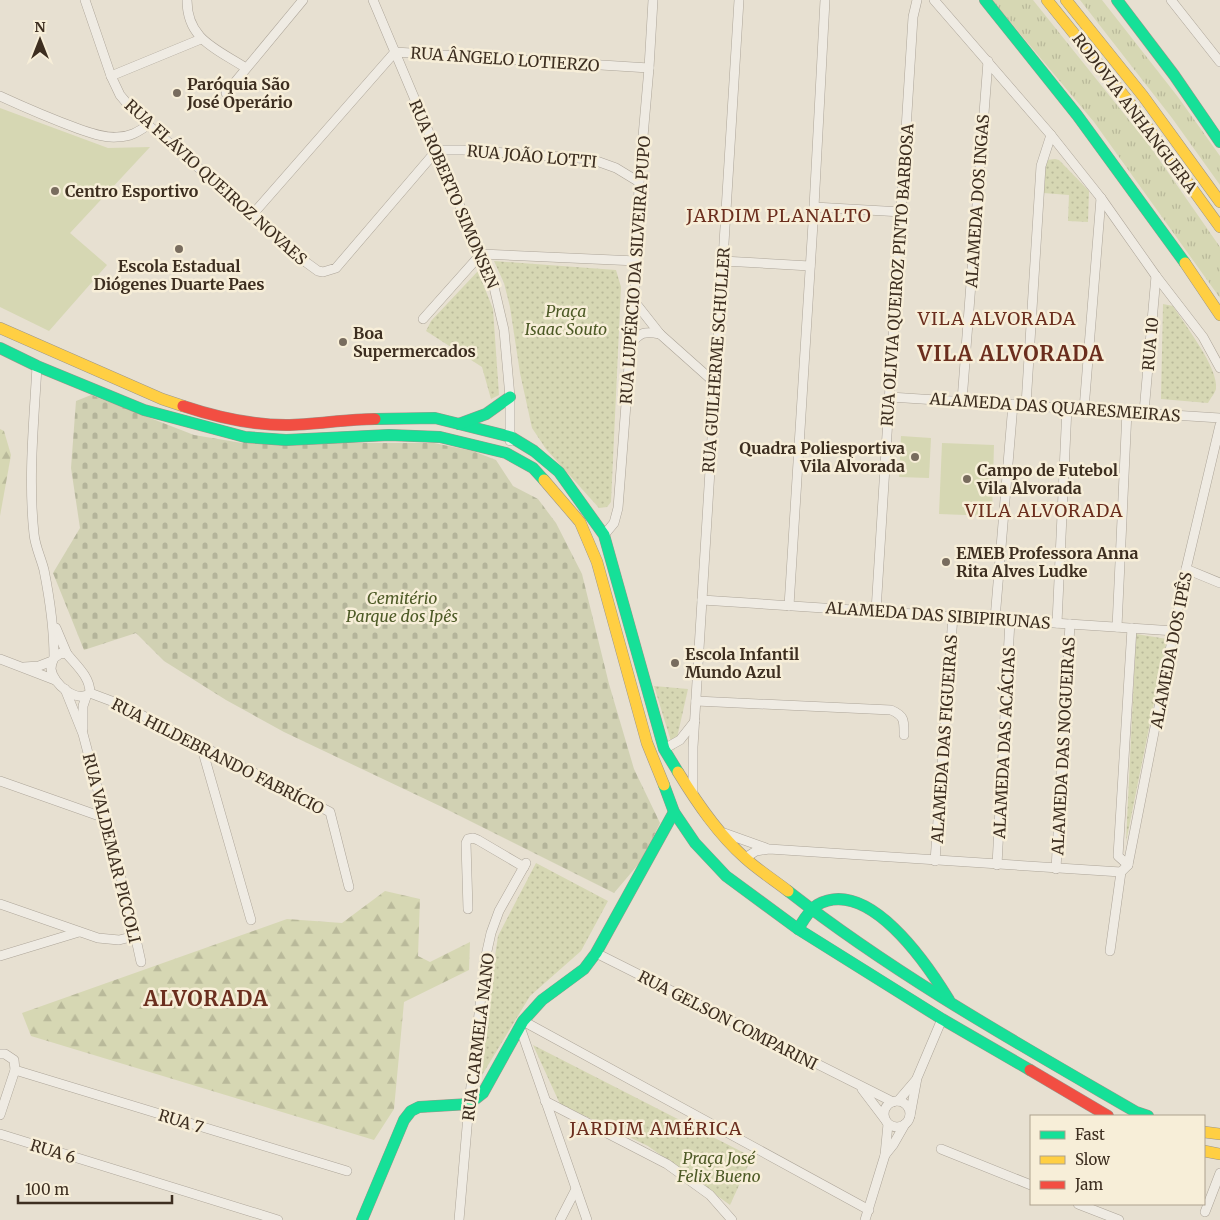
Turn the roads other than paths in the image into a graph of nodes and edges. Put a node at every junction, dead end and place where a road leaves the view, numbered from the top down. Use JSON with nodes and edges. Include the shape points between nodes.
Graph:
{"nodes":[{"id":1,"x":85,"y":0,"type":"edge"},
{"id":2,"x":304,"y":0,"type":"edge"},
{"id":3,"x":373,"y":0,"type":"edge"},
{"id":4,"x":653,"y":0,"type":"edge"},
{"id":5,"x":739,"y":0,"type":"edge"},
{"id":6,"x":825,"y":0,"type":"edge"},
{"id":7,"x":917,"y":0,"type":"edge"},
{"id":8,"x":934,"y":0,"type":"edge"},
{"id":9,"x":985,"y":0,"type":"edge"},
{"id":10,"x":1047,"y":0,"type":"edge"},
{"id":11,"x":1066,"y":0,"type":"edge"},
{"id":12,"x":1117,"y":0,"type":"edge"},
{"id":13,"x":1171,"y":0,"type":"edge"},
{"id":14,"x":187,"y":3,"type":"edge"},
{"id":15,"x":201,"y":39,"type":"junction"},
{"id":16,"x":395,"y":52,"type":"junction"},
{"id":17,"x":988,"y":61,"type":"junction"},
{"id":18,"x":1220,"y":62,"type":"edge"},
{"id":19,"x":246,"y":68,"type":"junction"},
{"id":20,"x":650,"y":68,"type":"junction"},
{"id":21,"x":1174,"y":75,"type":"junction"},
{"id":22,"x":111,"y":76,"type":"junction"},
{"id":23,"x":226,"y":93,"type":"dead end"},
{"id":24,"x":0,"y":96,"type":"edge"},
{"id":25,"x":148,"y":125,"type":"junction"},
{"id":26,"x":1220,"y":128,"type":"edge"},
{"id":27,"x":1051,"y":135,"type":"junction"},
{"id":28,"x":1220,"y":142,"type":"edge"},
{"id":29,"x":437,"y":150,"type":"junction"},
{"id":30,"x":639,"y":182,"type":"junction"},
{"id":31,"x":1101,"y":198,"type":"junction"},
{"id":32,"x":1220,"y":202,"type":"edge"},
{"id":33,"x":814,"y":207,"type":"junction"},
{"id":34,"x":902,"y":212,"type":"junction"},
{"id":35,"x":253,"y":214,"type":"junction"},
{"id":36,"x":1220,"y":227,"type":"edge"},
{"id":37,"x":481,"y":254,"type":"junction"},
{"id":38,"x":637,"y":261,"type":"junction"},
{"id":39,"x":723,"y":261,"type":"junction"},
{"id":40,"x":810,"y":266,"type":"junction"},
{"id":41,"x":1156,"y":276,"type":"junction"},
{"id":42,"x":634,"y":301,"type":"junction"},
{"id":43,"x":1220,"y":315,"type":"edge"},
{"id":44,"x":422,"y":319,"type":"dead end"},
{"id":45,"x":0,"y":328,"type":"edge"},
{"id":46,"x":660,"y":334,"type":"junction"},
{"id":47,"x":630,"y":346,"type":"junction"},
{"id":48,"x":0,"y":348,"type":"edge"},
{"id":49,"x":57,"y":353,"type":"junction"},
{"id":50,"x":37,"y":366,"type":"junction"},
{"id":51,"x":1220,"y":368,"type":"edge"},
{"id":52,"x":714,"y":382,"type":"junction"},
{"id":53,"x":510,"y":397,"type":"junction"},
{"id":54,"x":890,"y":397,"type":"junction"},
{"id":55,"x":962,"y":401,"type":"junction"},
{"id":56,"x":1013,"y":404,"type":"junction"},
{"id":57,"x":1026,"y":405,"type":"junction"},
{"id":58,"x":1067,"y":408,"type":"junction"},
{"id":59,"x":1084,"y":408,"type":"junction"},
{"id":60,"x":1127,"y":411,"type":"junction"},
{"id":61,"x":1144,"y":412,"type":"junction"},
{"id":62,"x":1220,"y":418,"type":"edge"},
{"id":63,"x":459,"y":424,"type":"junction"},
{"id":64,"x":1220,"y":425,"type":"edge"},
{"id":65,"x":511,"y":437,"type":"junction"},
{"id":66,"x":506,"y":453,"type":"junction"},
{"id":67,"x":577,"y":519,"type":"junction"},
{"id":68,"x":604,"y":535,"type":"junction"},
{"id":69,"x":1186,"y":569,"type":"junction"},
{"id":70,"x":1220,"y":583,"type":"edge"},
{"id":71,"x":702,"y":600,"type":"junction"},
{"id":72,"x":789,"y":606,"type":"junction"},
{"id":73,"x":876,"y":611,"type":"junction"},
{"id":74,"x":953,"y":616,"type":"junction"},
{"id":75,"x":995,"y":619,"type":"junction"},
{"id":76,"x":1010,"y":620,"type":"junction"},
{"id":77,"x":1057,"y":623,"type":"junction"},
{"id":78,"x":54,"y":624,"type":"junction"},
{"id":79,"x":1070,"y":624,"type":"junction"},
{"id":80,"x":1117,"y":627,"type":"junction"},
{"id":81,"x":1132,"y":628,"type":"junction"},
{"id":82,"x":1175,"y":631,"type":"junction"},
{"id":83,"x":68,"y":654,"type":"junction"},
{"id":84,"x":0,"y":659,"type":"edge"},
{"id":85,"x":53,"y":659,"type":"junction"},
{"id":86,"x":24,"y":667,"type":"junction"},
{"id":87,"x":55,"y":680,"type":"junction"},
{"id":88,"x":65,"y":689,"type":"junction"},
{"id":89,"x":88,"y":695,"type":"junction"},
{"id":90,"x":696,"y":701,"type":"junction"},
{"id":91,"x":695,"y":720,"type":"junction"},
{"id":92,"x":84,"y":734,"type":"junction"},
{"id":93,"x":904,"y":735,"type":"dead end"},
{"id":94,"x":201,"y":745,"type":"junction"},
{"id":95,"x":664,"y":749,"type":"junction"},
{"id":96,"x":0,"y":781,"type":"edge"},
{"id":97,"x":693,"y":796,"type":"junction"},
{"id":98,"x":682,"y":809,"type":"junction"},
{"id":99,"x":105,"y":818,"type":"junction"},
{"id":100,"x":716,"y":828,"type":"junction"},
{"id":101,"x":769,"y":849,"type":"junction"},
{"id":102,"x":745,"y":858,"type":"junction"},
{"id":103,"x":935,"y":861,"type":"junction"},
{"id":104,"x":997,"y":865,"type":"junction"},
{"id":105,"x":1128,"y":865,"type":"junction"},
{"id":106,"x":1056,"y":869,"type":"junction"},
{"id":107,"x":1121,"y":872,"type":"junction"},
{"id":108,"x":726,"y":876,"type":"junction"},
{"id":109,"x":349,"y":887,"type":"dead end"},
{"id":110,"x":0,"y":904,"type":"edge"},
{"id":111,"x":468,"y":908,"type":"dead end"},
{"id":112,"x":812,"y":910,"type":"junction"},
{"id":113,"x":251,"y":920,"type":"dead end"},
{"id":114,"x":798,"y":929,"type":"junction"},
{"id":115,"x":79,"y":932,"type":"junction"},
{"id":116,"x":135,"y":936,"type":"junction"},
{"id":117,"x":1110,"y":951,"type":"dead end"},
{"id":118,"x":596,"y":953,"type":"junction"},
{"id":119,"x":0,"y":956,"type":"edge"},
{"id":120,"x":141,"y":962,"type":"dead end"},
{"id":121,"x":950,"y":1004,"type":"junction"},
{"id":122,"x":942,"y":1019,"type":"junction"},
{"id":123,"x":522,"y":1024,"type":"junction"},
{"id":124,"x":0,"y":1054,"type":"edge"},
{"id":125,"x":15,"y":1070,"type":"junction"},
{"id":126,"x":918,"y":1078,"type":"junction"},
{"id":127,"x":860,"y":1086,"type":"junction"},
{"id":128,"x":545,"y":1101,"type":"junction"},
{"id":129,"x":896,"y":1101,"type":"junction"},
{"id":130,"x":469,"y":1104,"type":"junction"},
{"id":131,"x":0,"y":1115,"type":"edge"},
{"id":132,"x":1106,"y":1115,"type":"edge"},
{"id":133,"x":1145,"y":1115,"type":"edge"},
{"id":134,"x":908,"y":1120,"type":"junction"},
{"id":135,"x":886,"y":1121,"type":"junction"},
{"id":136,"x":1205,"y":1132,"type":"edge"},
{"id":137,"x":0,"y":1134,"type":"edge"},
{"id":138,"x":1220,"y":1134,"type":"edge"},
{"id":139,"x":941,"y":1149,"type":"dead end"},
{"id":140,"x":1205,"y":1151,"type":"edge"},
{"id":141,"x":1220,"y":1154,"type":"edge"},
{"id":142,"x":885,"y":1155,"type":"junction"},
{"id":143,"x":347,"y":1171,"type":"dead end"},
{"id":144,"x":1220,"y":1173,"type":"edge"},
{"id":145,"x":1030,"y":1185,"type":"edge"},
{"id":146,"x":576,"y":1189,"type":"junction"},
{"id":147,"x":1081,"y":1205,"type":"edge"},
{"id":148,"x":869,"y":1210,"type":"junction"},
{"id":149,"x":1205,"y":1212,"type":"dead end"},
{"id":150,"x":278,"y":1220,"type":"edge"},
{"id":151,"x":362,"y":1220,"type":"edge"},
{"id":152,"x":459,"y":1220,"type":"edge"},
{"id":153,"x":560,"y":1220,"type":"edge"},
{"id":154,"x":587,"y":1220,"type":"edge"},
{"id":155,"x":732,"y":1220,"type":"edge"},
{"id":156,"x":865,"y":1220,"type":"edge"},
{"id":157,"x":1119,"y":1220,"type":"edge"}],
"edges":[{"from":1,"to":22,"type":"street","name":"RUA FLÁVIO QUEIROZ NOVAES"},
{"from":2,"to":19,"type":"street"},
{"from":3,"to":16,"type":"street","name":"RUA ROBERTO SIMONSEN"},
{"from":4,"to":20,"type":"street","name":"RUA LUPÉRCIO DA SILVEIRA PUPO"},
{"from":5,"to":39,"type":"street","name":"RUA GUILHERME SCHULLER"},
{"from":6,"to":33,"type":"street"},
{"from":7,"to":34,"type":"street","name":"RUA OLIVIA QUEIROZ PINTO BARBOSA","via":[[913,17]]},
{"from":8,"to":17,"type":"street"},
{"from":9,"to":43,"type":"main road","via":[[1082,122]]},
{"from":10,"to":36,"type":"main road","name":"RODOVIA ANHANGUERA","via":[[1133,107]]},
{"from":11,"to":32,"type":"main road","name":"RODOVIA ANHANGUERA","via":[[1143,96]]},
{"from":12,"to":21,"type":"main road"},
{"from":13,"to":18,"type":"street"},
{"from":14,"to":15,"type":"street","via":[[190,23]]},
{"from":15,"to":19,"type":"street"},
{"from":15,"to":22,"type":"street"},
{"from":16,"to":20,"type":"street","name":"RUA ÂNGELO LOTIERZO"},
{"from":16,"to":29,"type":"street","name":"RUA ROBERTO SIMONSEN"},
{"from":16,"to":35,"type":"street","name":"RUA ÂNGELO LOTIERZO"},
{"from":17,"to":27,"type":"street"},
{"from":17,"to":55,"type":"street","name":"ALAMEDA DOS INGAS"},
{"from":19,"to":23,"type":"street"},
{"from":20,"to":30,"type":"street","name":"RUA LUPÉRCIO DA SILVEIRA PUPO"},
{"from":21,"to":26,"type":"main road"},
{"from":21,"to":28,"type":"main road"},
{"from":22,"to":25,"type":"street","name":"RUA FLÁVIO QUEIROZ NOVAES","via":[[120,95]]},
{"from":24,"to":25,"type":"street","via":[[103,136],[130,136]]},
{"from":25,"to":35,"type":"street","name":"RUA FLÁVIO QUEIROZ NOVAES"},
{"from":27,"to":31,"type":"street"},
{"from":27,"to":57,"type":"street","via":[[1041,166]]},
{"from":29,"to":30,"type":"street","name":"RUA JOÃO LOTTI","via":[[590,159],[604,162]]},
{"from":29,"to":35,"type":"street","name":"RUA FLÁVIO QUEIROZ NOVAES","via":[[336,268],[324,272],[307,264]]},
{"from":29,"to":37,"type":"street","name":"RUA ROBERTO SIMONSEN"},
{"from":30,"to":38,"type":"street","name":"RUA LUPÉRCIO DA SILVEIRA PUPO"},
{"from":31,"to":41,"type":"street"},
{"from":31,"to":59,"type":"street"},
{"from":33,"to":34,"type":"street"},
{"from":33,"to":40,"type":"street"},
{"from":34,"to":54,"type":"street","name":"RUA OLIVIA QUEIROZ PINTO BARBOSA"},
{"from":37,"to":38,"type":"street"},
{"from":37,"to":44,"type":"street"},
{"from":37,"to":53,"type":"street","name":"RUA ROBERTO SIMONSEN","via":[[494,288],[504,330]]},
{"from":38,"to":42,"type":"street","name":"RUA LUPÉRCIO DA SILVEIRA PUPO"},
{"from":39,"to":40,"type":"street"},
{"from":39,"to":52,"type":"street","name":"RUA GUILHERME SCHULLER"},
{"from":40,"to":72,"type":"street"},
{"from":41,"to":51,"type":"street","via":[[1203,337]]},
{"from":41,"to":61,"type":"street","name":"RUA 10"},
{"from":42,"to":46,"type":"street"},
{"from":42,"to":47,"type":"street","name":"RUA LUPÉRCIO DA SILVEIRA PUPO"},
{"from":45,"to":49,"type":"main road"},
{"from":46,"to":47,"type":"street","via":[[642,332]]},
{"from":46,"to":52,"type":"street"},
{"from":47,"to":68,"type":"street","name":"RUA LUPÉRCIO DA SILVEIRA PUPO","via":[[618,508],[614,523]]},
{"from":48,"to":50,"type":"main road"},
{"from":49,"to":50,"type":"main road","via":[[41,354]]},
{"from":49,"to":63,"type":"main road","via":[[170,401],[246,422],[286,425],[435,418]]},
{"from":50,"to":66,"type":"main road","via":[[144,410],[245,437],[286,440],[389,435],[440,437]]},
{"from":50,"to":78,"type":"street","via":[[31,509],[34,537]]},
{"from":52,"to":71,"type":"street","name":"RUA GUILHERME SCHULLER"},
{"from":53,"to":63,"type":"main road","via":[[497,409]]},
{"from":53,"to":65,"type":"street","name":"RUA ROBERTO SIMONSEN"},
{"from":54,"to":55,"type":"street","name":"ALAMEDA DAS QUARESMEIRAS"},
{"from":54,"to":73,"type":"street","name":"RUA OLIVIA QUEIROZ PINTO BARBOSA"},
{"from":55,"to":56,"type":"street","name":"ALAMEDA DAS QUARESMEIRAS"},
{"from":56,"to":57,"type":"street","name":"ALAMEDA DAS QUARESMEIRAS"},
{"from":56,"to":75,"type":"street"},
{"from":57,"to":58,"type":"street","name":"ALAMEDA DAS QUARESMEIRAS"},
{"from":58,"to":59,"type":"street","name":"ALAMEDA DAS QUARESMEIRAS"},
{"from":58,"to":77,"type":"street"},
{"from":59,"to":60,"type":"street","name":"ALAMEDA DAS QUARESMEIRAS"},
{"from":60,"to":61,"type":"street","name":"ALAMEDA DAS QUARESMEIRAS"},
{"from":60,"to":80,"type":"street"},
{"from":61,"to":62,"type":"street","name":"ALAMEDA DAS QUARESMEIRAS"},
{"from":63,"to":65,"type":"main road"},
{"from":64,"to":69,"type":"street","name":"ALAMEDA DOS IPÊS"},
{"from":65,"to":66,"type":"street","name":"RUA ROBERTO SIMONSEN"},
{"from":65,"to":68,"type":"main road","via":[[538,453],[559,472]]},
{"from":66,"to":67,"type":"main road","via":[[533,468]]},
{"from":67,"to":68,"type":"main road","via":[[589,530]]},
{"from":67,"to":98,"type":"main road","via":[[597,562],[647,743]]},
{"from":68,"to":95,"type":"main road"},
{"from":69,"to":70,"type":"street"},
{"from":69,"to":82,"type":"street","name":"ALAMEDA DOS IPÊS"},
{"from":71,"to":72,"type":"street","name":"ALAMEDA DAS SIBIPIRUNAS"},
{"from":71,"to":90,"type":"street","name":"RUA GUILHERME SCHULLER"},
{"from":72,"to":73,"type":"street","name":"ALAMEDA DAS SIBIPIRUNAS"},
{"from":73,"to":74,"type":"street","name":"ALAMEDA DAS SIBIPIRUNAS"},
{"from":74,"to":75,"type":"street","name":"ALAMEDA DAS SIBIPIRUNAS"},
{"from":74,"to":103,"type":"street","name":"ALAMEDA DAS FIGUEIRAS"},
{"from":75,"to":76,"type":"street","name":"ALAMEDA DAS SIBIPIRUNAS"},
{"from":76,"to":77,"type":"street","name":"ALAMEDA DAS SIBIPIRUNAS"},
{"from":76,"to":104,"type":"street","name":"ALAMEDA DAS ACÁCIAS"},
{"from":77,"to":79,"type":"street","name":"ALAMEDA DAS SIBIPIRUNAS"},
{"from":78,"to":83,"type":"street"},
{"from":78,"to":85,"type":"street"},
{"from":79,"to":80,"type":"street","name":"ALAMEDA DAS SIBIPIRUNAS"},
{"from":79,"to":106,"type":"street","name":"ALAMEDA DAS NOGUEIRAS"},
{"from":80,"to":81,"type":"street","name":"ALAMEDA DAS SIBIPIRUNAS"},
{"from":81,"to":82,"type":"street","name":"ALAMEDA DAS SIBIPIRUNAS"},
{"from":81,"to":105,"type":"street","via":[[1118,856]]},
{"from":82,"to":105,"type":"street","name":"ALAMEDA DOS IPÊS"},
{"from":83,"to":85,"type":"street","via":[[62,653]]},
{"from":83,"to":89,"type":"street","via":[[87,679],[90,686]]},
{"from":84,"to":86,"type":"street"},
{"from":85,"to":86,"type":"street","via":[[39,666]]},
{"from":85,"to":87,"type":"street"},
{"from":86,"to":87,"type":"street"},
{"from":87,"to":88,"type":"street"},
{"from":88,"to":89,"type":"street","name":"RUA HILDEBRANDO FABRÍCIO","via":[[79,697]]},
{"from":88,"to":92,"type":"street","name":"RUA VALDEMAR PICCOLI"},
{"from":89,"to":92,"type":"street","name":"RUA VALDEMAR PICCOLI","via":[[83,706]]},
{"from":89,"to":94,"type":"street","name":"RUA HILDEBRANDO FABRÍCIO","via":[[122,705]]},
{"from":90,"to":91,"type":"street","name":"RUA GUILHERME SCHULLER"},
{"from":90,"to":93,"type":"street","via":[[891,710],[900,714]]},
{"from":91,"to":95,"type":"street","via":[[680,740]]},
{"from":91,"to":97,"type":"street","name":"RUA GUILHERME SCHULLER"},
{"from":92,"to":99,"type":"street","name":"RUA VALDEMAR PICCOLI"},
{"from":94,"to":109,"type":"street","name":"RUA HILDEBRANDO FABRÍCIO","via":[[330,812]]},
{"from":94,"to":113,"type":"street"},
{"from":95,"to":97,"type":"main road"},
{"from":96,"to":99,"type":"street"},
{"from":97,"to":100,"type":"main road"},
{"from":98,"to":100,"type":"main road"},
{"from":98,"to":108,"type":"main road","via":[[695,843]]},
{"from":98,"to":118,"type":"main road"},
{"from":99,"to":116,"type":"street","name":"RUA VALDEMAR PICCOLI"},
{"from":100,"to":101,"type":"street"},
{"from":100,"to":102,"type":"main road"},
{"from":101,"to":102,"type":"street","via":[[756,850]]},
{"from":101,"to":103,"type":"street"},
{"from":102,"to":108,"type":"main road","via":[[735,864]]},
{"from":102,"to":112,"type":"main road"},
{"from":103,"to":104,"type":"street"},
{"from":104,"to":106,"type":"street"},
{"from":105,"to":107,"type":"street"},
{"from":106,"to":107,"type":"street"},
{"from":107,"to":117,"type":"street"},
{"from":108,"to":114,"type":"main road"},
{"from":110,"to":115,"type":"street"},
{"from":111,"to":130,"type":"street","name":"RUA CARMELA NANO","via":[[468,839],[478,840],[525,865],[499,911],[491,933],[485,960]]},
{"from":112,"to":114,"type":"main road"},
{"from":112,"to":121,"type":"main road"},
{"from":112,"to":121,"type":"main road","via":[[823,902],[844,899],[874,913],[895,928],[914,949]]},
{"from":114,"to":122,"type":"main road"},
{"from":115,"to":116,"type":"street","via":[[110,940]]},
{"from":115,"to":119,"type":"street"},
{"from":116,"to":120,"type":"street","name":"RUA VALDEMAR PICCOLI"},
{"from":118,"to":123,"type":"main road","via":[[584,969],[542,1000]]},
{"from":118,"to":127,"type":"street","name":"RUA GELSON COMPARINI"},
{"from":121,"to":122,"type":"main road"},
{"from":121,"to":133,"type":"main road"},
{"from":122,"to":126,"type":"street"},
{"from":122,"to":132,"type":"main road"},
{"from":123,"to":128,"type":"street"},
{"from":123,"to":130,"type":"main road","via":[[482,1093]]},
{"from":123,"to":148,"type":"street"},
{"from":124,"to":125,"type":"street","via":[[14,1060]]},
{"from":125,"to":131,"type":"street"},
{"from":125,"to":143,"type":"street","name":"RUA 7"},
{"from":126,"to":129,"type":"street"},
{"from":126,"to":134,"type":"street"},
{"from":127,"to":129,"type":"street","name":"RUA GELSON COMPARINI"},
{"from":127,"to":135,"type":"street","name":"RUA GELSON COMPARINI"},
{"from":128,"to":146,"type":"street"},
{"from":128,"to":155,"type":"street","via":[[667,1164],[710,1194]]},
{"from":129,"to":134,"type":"street","via":[[908,1108]]},
{"from":129,"to":135,"type":"street","via":[[884,1110]]},
{"from":130,"to":151,"type":"main road","via":[[419,1107],[411,1111],[393,1144]]},
{"from":130,"to":152,"type":"street","name":"RUA CARMELA NANO"},
{"from":134,"to":135,"type":"street","via":[[899,1127]]},
{"from":134,"to":142,"type":"street"},
{"from":135,"to":142,"type":"street"},
{"from":136,"to":138,"type":"main road"},
{"from":137,"to":150,"type":"street","name":"RUA 6"},
{"from":139,"to":145,"type":"street"},
{"from":140,"to":141,"type":"main road"},
{"from":142,"to":148,"type":"street"},
{"from":144,"to":149,"type":"street"},
{"from":146,"to":153,"type":"street"},
{"from":146,"to":154,"type":"street"},
{"from":147,"to":157,"type":"street"},
{"from":148,"to":156,"type":"street"}]}
